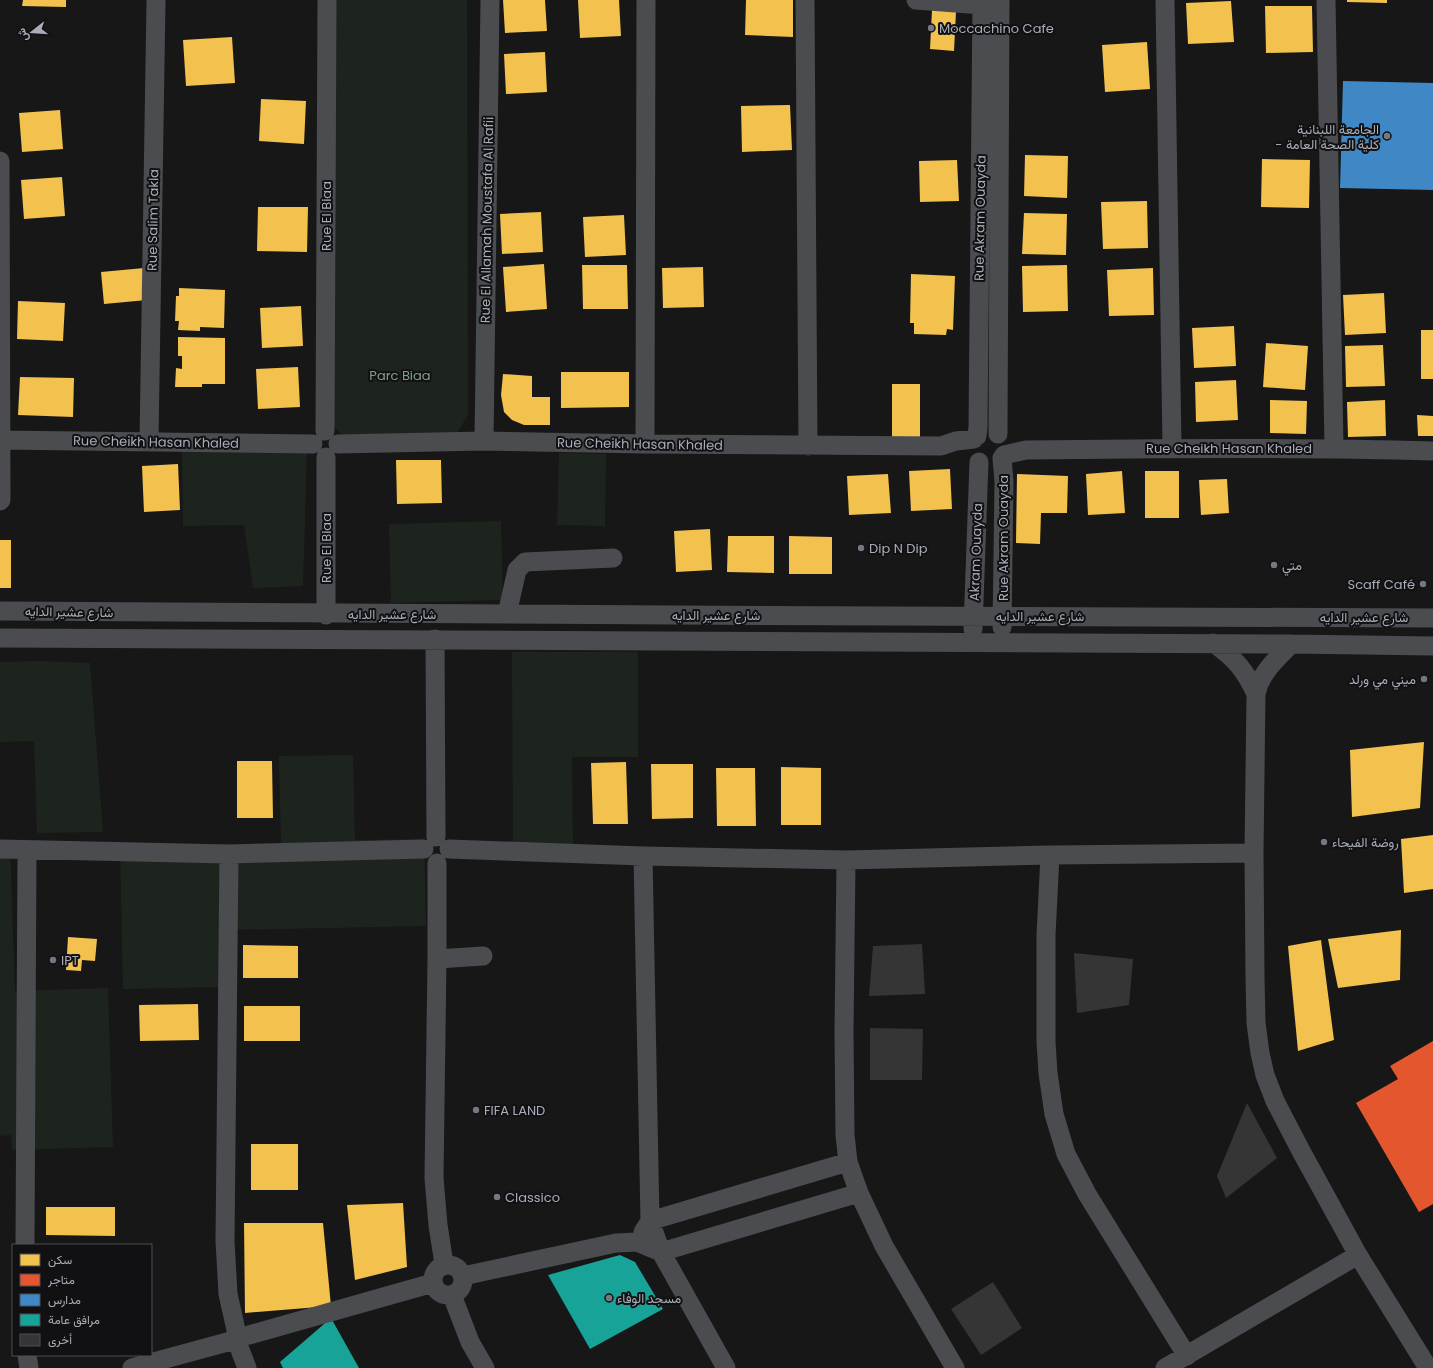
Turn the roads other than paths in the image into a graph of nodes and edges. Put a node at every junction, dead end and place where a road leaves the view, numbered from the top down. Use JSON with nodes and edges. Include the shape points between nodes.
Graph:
{"nodes":[{"id":1,"x":156,"y":0,"type":"edge"},
{"id":2,"x":327,"y":0,"type":"edge"},
{"id":3,"x":490,"y":0,"type":"edge"},
{"id":4,"x":646,"y":0,"type":"edge"},
{"id":5,"x":805,"y":0,"type":"edge"},
{"id":6,"x":916,"y":0,"type":"edge"},
{"id":7,"x":1164,"y":0,"type":"edge"},
{"id":8,"x":1326,"y":0,"type":"edge"},
{"id":9,"x":988,"y":2,"type":"edge"},
{"id":10,"x":0,"y":161,"type":"edge"},
{"id":11,"x":0,"y":440,"type":"edge"},
{"id":12,"x":150,"y":441,"type":"junction"},
{"id":13,"x":484,"y":441,"type":"junction"},
{"id":14,"x":326,"y":444,"type":"junction"},
{"id":15,"x":645,"y":444,"type":"junction"},
{"id":16,"x":808,"y":446,"type":"junction"},
{"id":17,"x":1002,"y":446,"type":"junction"},
{"id":18,"x":1172,"y":448,"type":"junction"},
{"id":19,"x":1334,"y":448,"type":"junction"},
{"id":20,"x":976,"y":449,"type":"junction"},
{"id":21,"x":1433,"y":451,"type":"edge"},
{"id":22,"x":0,"y":501,"type":"edge"},
{"id":23,"x":613,"y":558,"type":"dead end"},
{"id":24,"x":0,"y":611,"type":"edge"},
{"id":25,"x":507,"y":614,"type":"junction"},
{"id":26,"x":326,"y":615,"type":"junction"},
{"id":27,"x":1003,"y":615,"type":"junction"},
{"id":28,"x":974,"y":616,"type":"junction"},
{"id":29,"x":1433,"y":618,"type":"edge"},
{"id":30,"x":0,"y":638,"type":"edge"},
{"id":31,"x":435,"y":640,"type":"junction"},
{"id":32,"x":972,"y":642,"type":"junction"},
{"id":33,"x":1001,"y":642,"type":"junction"},
{"id":34,"x":1213,"y":643,"type":"junction"},
{"id":35,"x":1291,"y":644,"type":"junction"},
{"id":36,"x":1433,"y":646,"type":"edge"},
{"id":37,"x":1256,"y":694,"type":"junction"},
{"id":38,"x":0,"y":849,"type":"edge"},
{"id":39,"x":437,"y":849,"type":"junction"},
{"id":40,"x":27,"y":850,"type":"junction"},
{"id":41,"x":1254,"y":853,"type":"junction"},
{"id":42,"x":229,"y":854,"type":"junction"},
{"id":43,"x":1050,"y":855,"type":"junction"},
{"id":44,"x":642,"y":856,"type":"junction"},
{"id":45,"x":846,"y":860,"type":"junction"},
{"id":46,"x":484,"y":956,"type":"dead end"},
{"id":47,"x":437,"y":959,"type":"junction"},
{"id":48,"x":848,"y":1162,"type":"junction"},
{"id":49,"x":859,"y":1193,"type":"junction"},
{"id":50,"x":650,"y":1221,"type":"junction"},
{"id":51,"x":637,"y":1242,"type":"junction"},
{"id":52,"x":25,"y":1244,"type":"edge"},
{"id":53,"x":661,"y":1252,"type":"junction"},
{"id":54,"x":1358,"y":1255,"type":"junction"},
{"id":55,"x":444,"y":1264,"type":"junction"},
{"id":56,"x":463,"y":1276,"type":"junction"},
{"id":57,"x":433,"y":1283,"type":"junction"},
{"id":58,"x":452,"y":1295,"type":"junction"},
{"id":59,"x":239,"y":1338,"type":"junction"},
{"id":60,"x":27,"y":1356,"type":"edge"},
{"id":61,"x":1186,"y":1356,"type":"junction"},
{"id":62,"x":29,"y":1368,"type":"edge"},
{"id":63,"x":132,"y":1368,"type":"edge"},
{"id":64,"x":247,"y":1368,"type":"edge"},
{"id":65,"x":485,"y":1368,"type":"edge"},
{"id":66,"x":726,"y":1368,"type":"edge"},
{"id":67,"x":954,"y":1368,"type":"edge"},
{"id":68,"x":1165,"y":1368,"type":"edge"},
{"id":69,"x":1428,"y":1368,"type":"edge"}],
"edges":[{"from":1,"to":12,"type":"street","name":"Rue Salim Takla"},
{"from":2,"to":14,"type":"street","name":"Rue El Biaa"},
{"from":3,"to":13,"type":"street","name":"Rue El Allamah Moustafa Al Rafii"},
{"from":4,"to":15,"type":"street"},
{"from":5,"to":16,"type":"street"},
{"from":6,"to":9,"type":"street"},
{"from":7,"to":18,"type":"street"},
{"from":8,"to":19,"type":"street"},
{"from":9,"to":17,"type":"street","name":"Rue Akram Ouayda"},
{"from":9,"to":20,"type":"street","name":"Rue Akram Ouayda"},
{"from":10,"to":11,"type":"street"},
{"from":11,"to":12,"type":"street","name":"Rue Cheikh Hasan Khaled"},
{"from":11,"to":22,"type":"street"},
{"from":12,"to":14,"type":"street","name":"Rue Cheikh Hasan Khaled"},
{"from":13,"to":14,"type":"street","name":"Rue Cheikh Hasan Khaled"},
{"from":13,"to":15,"type":"street","name":"Rue Cheikh Hasan Khaled"},
{"from":14,"to":26,"type":"street","name":"Rue El Biaa"},
{"from":15,"to":16,"type":"street","name":"Rue Cheikh Hasan Khaled"},
{"from":16,"to":20,"type":"street","name":"Rue Cheikh Hasan Khaled","via":[[942,446],[956,441]]},
{"from":17,"to":18,"type":"street","name":"Rue Cheikh Hasan Khaled","via":[[1026,450]]},
{"from":17,"to":20,"type":"street","via":[[993,464],[987,464]]},
{"from":17,"to":20,"type":"street","via":[[993,432],[987,431],[981,433]]},
{"from":17,"to":27,"type":"street","name":"Rue Akram Ouayda"},
{"from":18,"to":19,"type":"street","name":"Rue Cheikh Hasan Khaled"},
{"from":19,"to":21,"type":"street","name":"Rue Cheikh Hasan Khaled"},
{"from":20,"to":28,"type":"street","name":"Akram Ouayda"},
{"from":23,"to":25,"type":"street","via":[[525,562],[518,570]]},
{"from":24,"to":26,"type":"street","name":"شارع عشير الدايه"},
{"from":25,"to":26,"type":"street","name":"شارع عشير الدايه"},
{"from":25,"to":28,"type":"street","name":"شارع عشير الدايه"},
{"from":27,"to":28,"type":"street","name":"شارع عشير الدايه"},
{"from":27,"to":29,"type":"street","name":"شارع عشير الدايه"},
{"from":27,"to":33,"type":"street","name":"Rue Akram Ouayda"},
{"from":28,"to":32,"type":"street","name":"Akram Ouayda"},
{"from":30,"to":31,"type":"street","name":"شارع عشير الدايه"},
{"from":31,"to":32,"type":"street","name":"شارع عشير الدايه"},
{"from":31,"to":39,"type":"street"},
{"from":32,"to":33,"type":"street","name":"شارع عشير الدايه"},
{"from":33,"to":34,"type":"street","name":"شارع عشير الدايه"},
{"from":34,"to":35,"type":"street","name":"شارع عشير الدايه"},
{"from":34,"to":37,"type":"street","via":[[1239,664]]},
{"from":35,"to":36,"type":"street","name":"شارع عشير الدايه"},
{"from":35,"to":37,"type":"street","via":[[1266,671]]},
{"from":37,"to":41,"type":"street"},
{"from":38,"to":40,"type":"street"},
{"from":39,"to":42,"type":"street"},
{"from":39,"to":44,"type":"street"},
{"from":39,"to":47,"type":"street"},
{"from":40,"to":42,"type":"street"},
{"from":40,"to":52,"type":"street"},
{"from":41,"to":43,"type":"street"},
{"from":41,"to":54,"type":"street","via":[[1256,1023],[1265,1075],[1275,1101]]},
{"from":42,"to":59,"type":"street","via":[[225,1241],[228,1294]]},
{"from":43,"to":45,"type":"street"},
{"from":43,"to":61,"type":"street","via":[[1046,935],[1046,1042],[1054,1114],[1066,1154],[1087,1194]]},
{"from":44,"to":45,"type":"street"},
{"from":44,"to":50,"type":"street"},
{"from":45,"to":48,"type":"street","via":[[844,1032],[845,1135]]},
{"from":46,"to":47,"type":"street"},
{"from":47,"to":55,"type":"street","via":[[434,1178]]},
{"from":48,"to":49,"type":"street"},
{"from":48,"to":50,"type":"street"},
{"from":49,"to":53,"type":"street"},
{"from":49,"to":67,"type":"street","via":[[884,1246]]},
{"from":50,"to":51,"type":"street"},
{"from":50,"to":53,"type":"street"},
{"from":51,"to":53,"type":"street"},
{"from":51,"to":56,"type":"street","via":[[616,1243]]},
{"from":53,"to":66,"type":"street"},
{"from":54,"to":61,"type":"street"},
{"from":54,"to":69,"type":"street"},
{"from":55,"to":56,"type":"street","via":[[452,1264]]},
{"from":55,"to":57,"type":"street","via":[[437,1268],[433,1275]]},
{"from":56,"to":58,"type":"street","via":[[463,1284],[459,1291]]},
{"from":57,"to":58,"type":"street","via":[[444,1295]]},
{"from":57,"to":59,"type":"street"},
{"from":58,"to":65,"type":"street","via":[[470,1342]]},
{"from":59,"to":63,"type":"street"},
{"from":59,"to":64,"type":"street"},
{"from":60,"to":62,"type":"street"},
{"from":61,"to":68,"type":"street"}]}
